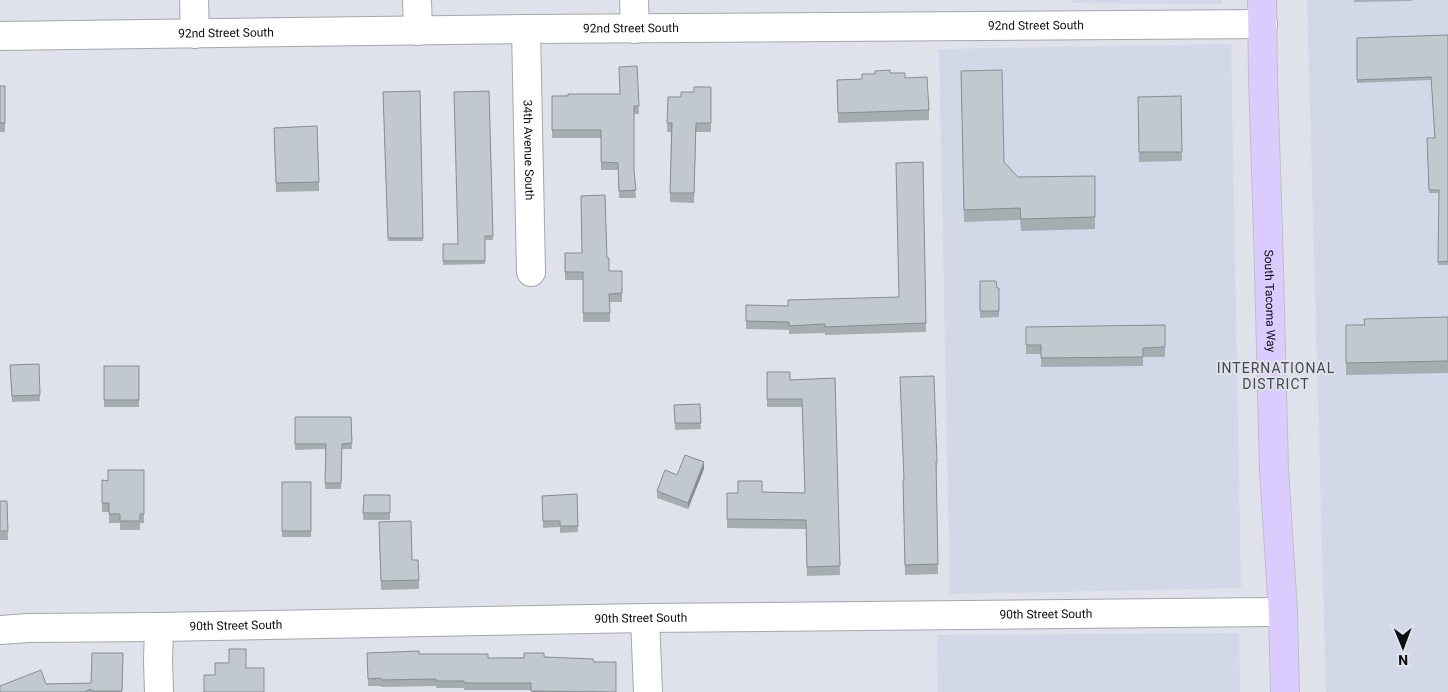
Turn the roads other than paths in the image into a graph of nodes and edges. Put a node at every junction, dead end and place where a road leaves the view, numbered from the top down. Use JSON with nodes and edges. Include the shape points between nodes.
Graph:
{"nodes":[{"id":1,"x":194,"y":0,"type":"edge"},
{"id":2,"x":417,"y":0,"type":"edge"},
{"id":3,"x":634,"y":0,"type":"edge"},
{"id":4,"x":1262,"y":12,"type":"edge"},
{"id":5,"x":526,"y":29,"type":"junction"},
{"id":6,"x":635,"y":29,"type":"junction"},
{"id":7,"x":418,"y":31,"type":"junction"},
{"id":8,"x":195,"y":34,"type":"junction"},
{"id":9,"x":0,"y":36,"type":"edge"},
{"id":10,"x":531,"y":272,"type":"dead end"},
{"id":11,"x":1283,"y":612,"type":"junction"},
{"id":12,"x":645,"y":618,"type":"junction"},
{"id":13,"x":159,"y":627,"type":"junction"},
{"id":14,"x":0,"y":630,"type":"edge"},
{"id":15,"x":159,"y":692,"type":"edge"},
{"id":16,"x":648,"y":692,"type":"edge"},
{"id":17,"x":1285,"y":692,"type":"edge"}],
"edges":[{"from":1,"to":8,"type":"street"},
{"from":2,"to":7,"type":"street"},
{"from":3,"to":6,"type":"street"},
{"from":4,"to":6,"type":"street","name":"92nd Street South"},
{"from":4,"to":11,"type":"main road","name":"South Tacoma Way","via":[[1274,470]]},
{"from":5,"to":6,"type":"street","name":"92nd Street South"},
{"from":5,"to":7,"type":"street","name":"92nd Street South"},
{"from":5,"to":10,"type":"street","name":"34th Avenue South"},
{"from":7,"to":8,"type":"street","name":"92nd Street South"},
{"from":8,"to":9,"type":"street","name":"92nd Street South"},
{"from":11,"to":12,"type":"street","name":"90th Street South"},
{"from":11,"to":17,"type":"main road","name":"South Tacoma Way"},
{"from":12,"to":13,"type":"street","name":"90th Street South"},
{"from":12,"to":16,"type":"street"},
{"from":13,"to":14,"type":"street","name":"90th Street South"},
{"from":13,"to":15,"type":"street"}]}
